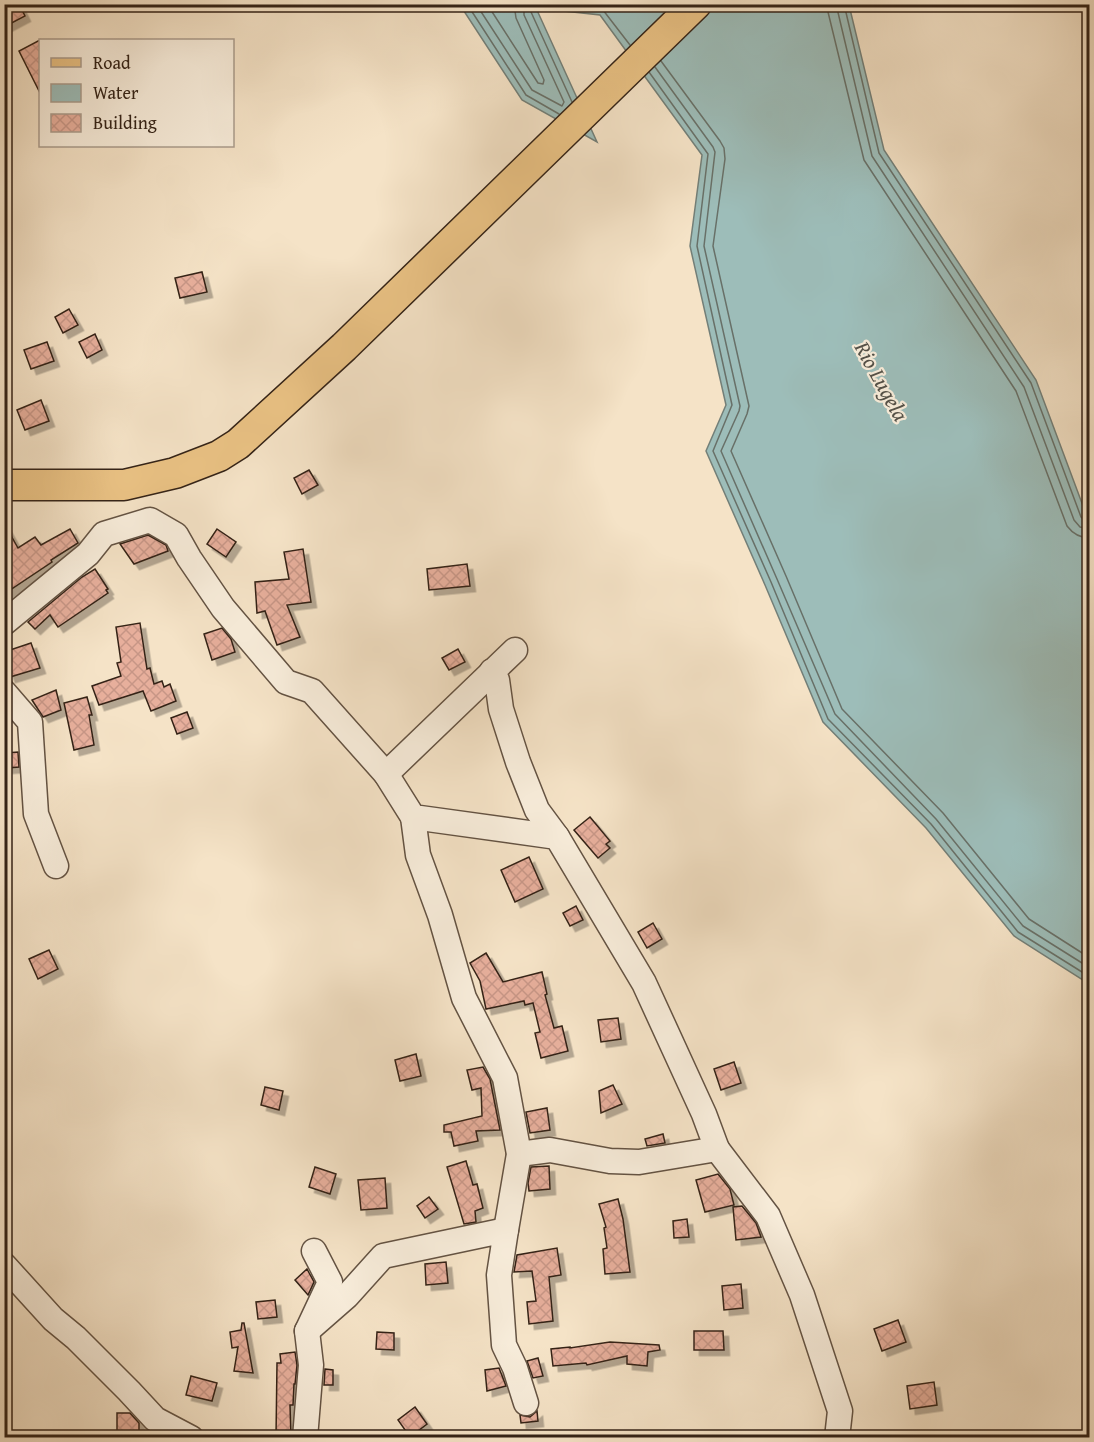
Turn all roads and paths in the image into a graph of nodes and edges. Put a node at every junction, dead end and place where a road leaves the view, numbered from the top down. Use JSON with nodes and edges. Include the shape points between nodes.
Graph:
{"nodes":[{"id":1,"x":696,"y":4,"type":"edge"},
{"id":2,"x":4,"y":485,"type":"edge"},
{"id":3,"x":4,"y":623,"type":"edge"},
{"id":4,"x":515,"y":650,"type":"dead end"},
{"id":5,"x":492,"y":671,"type":"junction"},
{"id":6,"x":4,"y":692,"type":"edge"},
{"id":7,"x":386,"y":774,"type":"junction"},
{"id":8,"x":413,"y":817,"type":"junction"},
{"id":9,"x":557,"y":837,"type":"junction"},
{"id":10,"x":56,"y":866,"type":"dead end"},
{"id":11,"x":717,"y":1149,"type":"junction"},
{"id":12,"x":519,"y":1154,"type":"junction"},
{"id":13,"x":506,"y":1230,"type":"junction"},
{"id":14,"x":314,"y":1251,"type":"dead end"},
{"id":15,"x":4,"y":1265,"type":"edge"},
{"id":16,"x":307,"y":1331,"type":"junction"},
{"id":17,"x":526,"y":1403,"type":"dead end"},
{"id":18,"x":191,"y":1437,"type":"edge"},
{"id":19,"x":305,"y":1437,"type":"edge"},
{"id":20,"x":837,"y":1437,"type":"edge"}],
"edges":[{"from":1,"to":2,"type":"main road","via":[[344,347],[238,444],[175,473],[124,485]]},
{"from":3,"to":7,"type":"street","via":[[88,554],[104,534],[150,520],[176,535],[223,608],[286,682],[312,691]]},
{"from":4,"to":5,"type":"street"},
{"from":5,"to":7,"type":"street"},
{"from":5,"to":9,"type":"street","via":[[518,762],[537,810]]},
{"from":6,"to":10,"type":"street","via":[[30,722],[36,814]]},
{"from":7,"to":8,"type":"street"},
{"from":8,"to":9,"type":"street"},
{"from":8,"to":12,"type":"street","via":[[418,855],[464,998],[505,1078]]},
{"from":9,"to":11,"type":"street","via":[[644,983]]},
{"from":11,"to":12,"type":"street","via":[[639,1161],[610,1161],[550,1150]]},
{"from":11,"to":20,"type":"street","via":[[768,1216],[802,1295],[840,1411]]},
{"from":12,"to":13,"type":"street"},
{"from":13,"to":16,"type":"street","via":[[383,1256]]},
{"from":13,"to":17,"type":"street","via":[[499,1275],[504,1345]]},
{"from":14,"to":16,"type":"street","via":[[330,1282]]},
{"from":15,"to":18,"type":"street","via":[[155,1419]]},
{"from":16,"to":19,"type":"street","via":[[311,1365]]}]}
